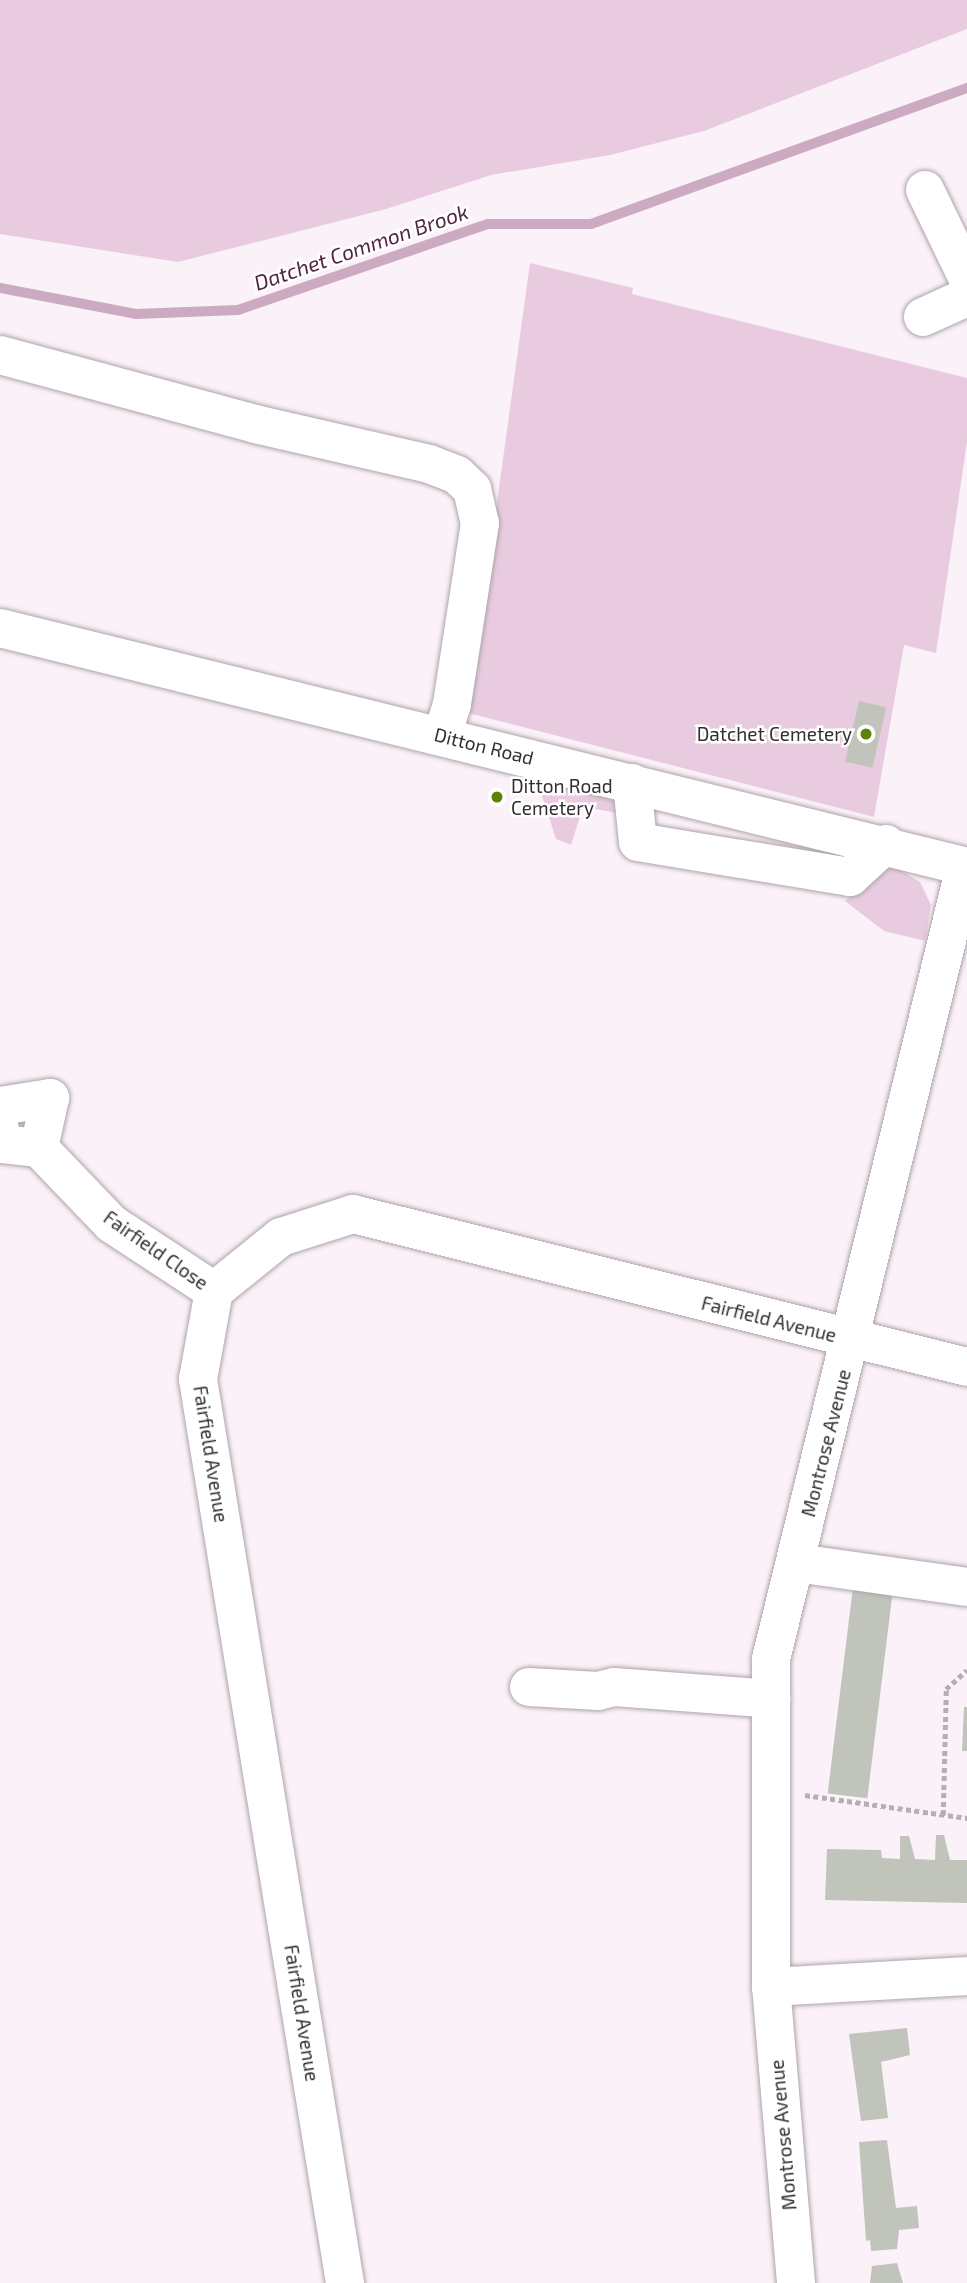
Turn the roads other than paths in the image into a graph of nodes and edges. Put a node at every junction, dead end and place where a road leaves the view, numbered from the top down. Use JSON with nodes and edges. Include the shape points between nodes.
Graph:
{"nodes":[{"id":1,"x":925,"y":190,"type":"dead end"},
{"id":2,"x":967,"y":277,"type":"edge"},
{"id":3,"x":967,"y":297,"type":"edge"},
{"id":4,"x":923,"y":317,"type":"dead end"},
{"id":5,"x":0,"y":355,"type":"edge"},
{"id":6,"x":0,"y":628,"type":"edge"},
{"id":7,"x":442,"y":736,"type":"junction"},
{"id":8,"x":632,"y":783,"type":"junction"},
{"id":9,"x":886,"y":844,"type":"junction"},
{"id":10,"x":966,"y":867,"type":"edge"},
{"id":11,"x":0,"y":1106,"type":"edge"},
{"id":12,"x":0,"y":1129,"type":"edge"},
{"id":13,"x":39,"y":1148,"type":"junction"},
{"id":14,"x":214,"y":1291,"type":"junction"},
{"id":15,"x":851,"y":1339,"type":"junction"},
{"id":16,"x":967,"y":1367,"type":"edge"},
{"id":17,"x":797,"y":1563,"type":"junction"},
{"id":18,"x":967,"y":1587,"type":"edge"},
{"id":19,"x":529,"y":1687,"type":"dead end"},
{"id":20,"x":772,"y":1699,"type":"junction"},
{"id":21,"x":967,"y":1976,"type":"edge"},
{"id":22,"x":771,"y":1987,"type":"junction"},
{"id":23,"x":345,"y":2283,"type":"edge"},
{"id":24,"x":796,"y":2283,"type":"edge"}],
"edges":[{"from":1,"to":2,"type":"street"},
{"from":3,"to":4,"type":"street"},
{"from":5,"to":7,"type":"street","via":[[255,424],[429,464],[464,482],[475,496],[480,523],[452,704]]},
{"from":6,"to":7,"type":"street","name":"Ditton Road"},
{"from":7,"to":8,"type":"street","name":"Ditton Road"},
{"from":8,"to":9,"type":"street","name":"Ditton Road"},
{"from":8,"to":9,"type":"street","via":[[638,842],[850,877]]},
{"from":9,"to":10,"type":"street","name":"Ditton Road"},
{"from":10,"to":15,"type":"street","name":"Montrose Avenue"},
{"from":11,"to":13,"type":"street","via":[[50,1098]]},
{"from":12,"to":13,"type":"street","via":[[2,1144]]},
{"from":13,"to":14,"type":"street","name":"Fairfield Close","via":[[112,1224]]},
{"from":14,"to":15,"type":"street","name":"Fairfield Avenue","via":[[281,1237],[353,1214]]},
{"from":14,"to":23,"type":"street","name":"Fairfield Avenue","via":[[198,1378]]},
{"from":15,"to":16,"type":"street","name":"Fairfield Avenue"},
{"from":15,"to":17,"type":"street","name":"Montrose Avenue"},
{"from":17,"to":18,"type":"street"},
{"from":17,"to":20,"type":"street","name":"Montrose Avenue","via":[[771,1660]]},
{"from":19,"to":20,"type":"street","via":[[598,1691],[614,1687]]},
{"from":20,"to":22,"type":"street","name":"Montrose Avenue"},
{"from":21,"to":22,"type":"street"},
{"from":22,"to":24,"type":"street","name":"Montrose Avenue"}]}
